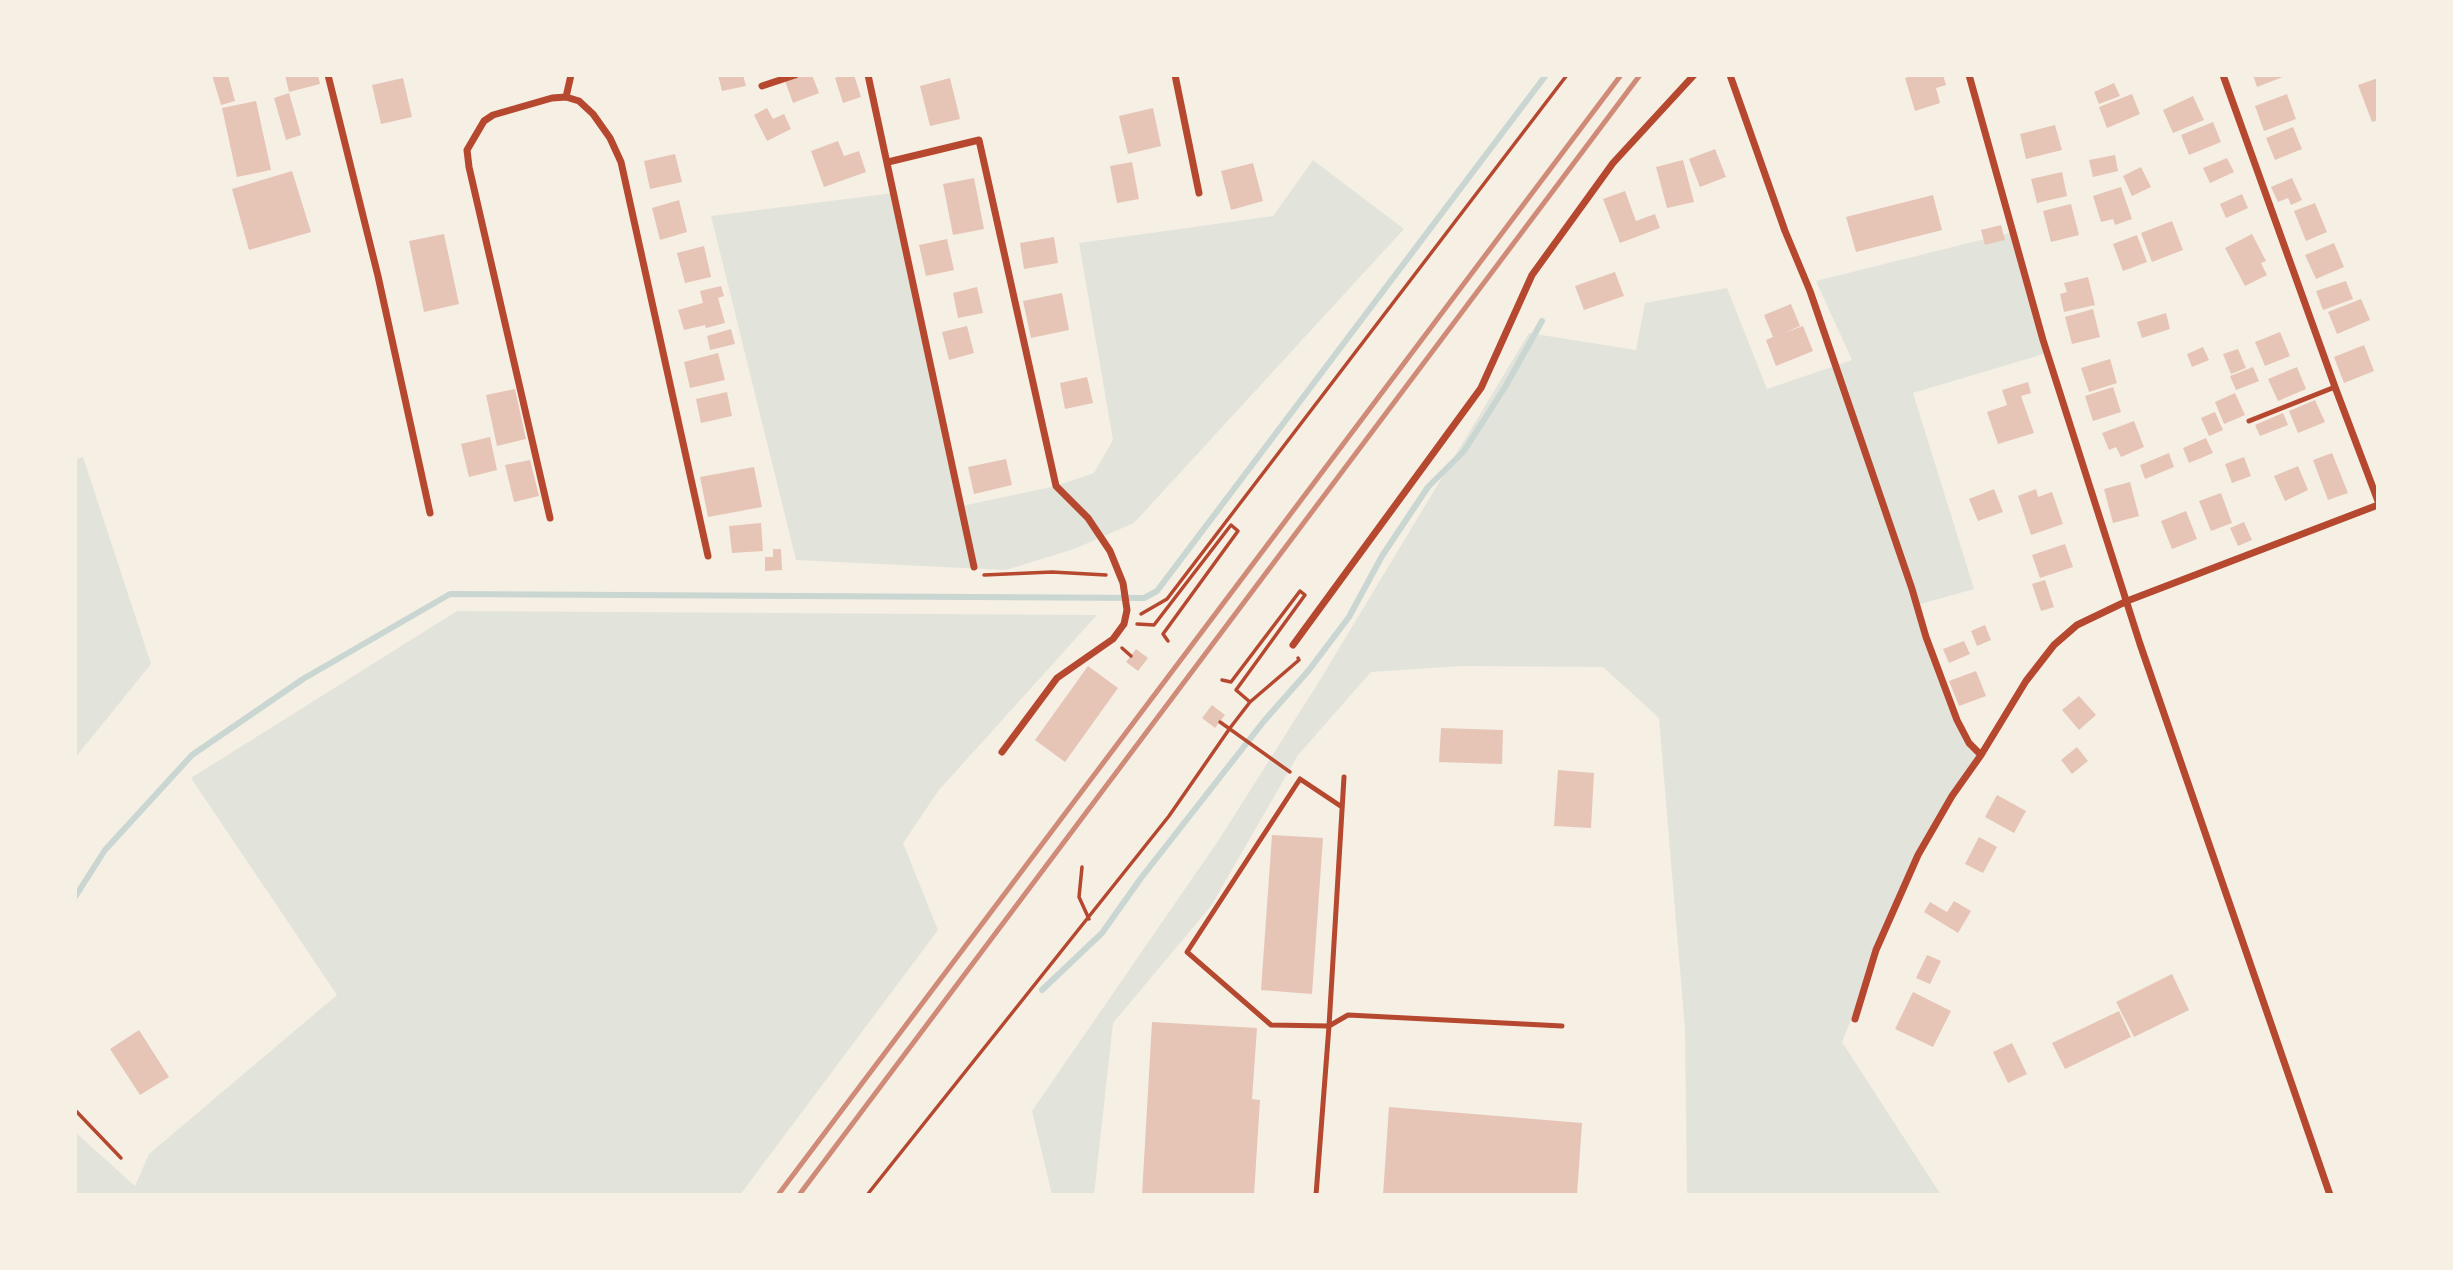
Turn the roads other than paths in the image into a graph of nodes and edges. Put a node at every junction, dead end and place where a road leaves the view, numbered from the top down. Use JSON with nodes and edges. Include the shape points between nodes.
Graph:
{"nodes":[{"id":1,"x":328,"y":75,"type":"edge"},
{"id":2,"x":571,"y":75,"type":"edge"},
{"id":3,"x":795,"y":75,"type":"edge"},
{"id":4,"x":868,"y":75,"type":"edge"},
{"id":5,"x":1175,"y":75,"type":"edge"},
{"id":6,"x":1693,"y":75,"type":"edge"},
{"id":7,"x":1730,"y":75,"type":"edge"},
{"id":8,"x":1969,"y":75,"type":"edge"},
{"id":9,"x":2223,"y":75,"type":"edge"},
{"id":10,"x":762,"y":86,"type":"dead end"},
{"id":11,"x":566,"y":97,"type":"junction"},
{"id":12,"x":888,"y":162,"type":"junction"},
{"id":13,"x":1199,"y":192,"type":"dead end"},
{"id":14,"x":2335,"y":387,"type":"junction"},
{"id":15,"x":2249,"y":421,"type":"dead end"},
{"id":16,"x":2378,"y":503,"type":"edge"},
{"id":17,"x":430,"y":513,"type":"dead end"},
{"id":18,"x":550,"y":518,"type":"dead end"},
{"id":19,"x":708,"y":556,"type":"dead end"},
{"id":20,"x":974,"y":567,"type":"road end"},
{"id":21,"x":2127,"y":601,"type":"junction"},
{"id":22,"x":1293,"y":645,"type":"road end"},
{"id":23,"x":1002,"y":752,"type":"dead end"},
{"id":24,"x":1981,"y":755,"type":"junction"},
{"id":25,"x":1343,"y":777,"type":"dead end"},
{"id":26,"x":1342,"y":807,"type":"junction"},
{"id":27,"x":1855,"y":1019,"type":"dead end"},
{"id":28,"x":1329,"y":1026,"type":"junction"},
{"id":29,"x":1562,"y":1026,"type":"dead end"},
{"id":30,"x":1316,"y":1195,"type":"edge"},
{"id":31,"x":2330,"y":1195,"type":"edge"}],
"edges":[{"from":1,"to":17,"type":"street"},
{"from":2,"to":11,"type":"street"},
{"from":3,"to":10,"type":"street"},
{"from":4,"to":12,"type":"street"},
{"from":5,"to":13,"type":"street"},
{"from":6,"to":22,"type":"street","via":[[1613,163],[1532,275],[1481,388]]},
{"from":7,"to":24,"type":"street","via":[[1810,291],[1943,684],[1969,743]]},
{"from":8,"to":21,"type":"street","via":[[2043,340]]},
{"from":9,"to":14,"type":"street"},
{"from":11,"to":18,"type":"street","via":[[493,115],[484,121],[467,150]]},
{"from":11,"to":19,"type":"street","via":[[579,101],[593,114],[621,162]]},
{"from":12,"to":20,"type":"street"},
{"from":12,"to":23,"type":"street","via":[[979,140],[1056,486],[1088,518],[1122,579],[1127,610],[1124,624],[1113,639],[1057,678]]},
{"from":14,"to":15,"type":"lane"},
{"from":14,"to":16,"type":"street"},
{"from":16,"to":21,"type":"street"},
{"from":21,"to":24,"type":"street","via":[[2077,625],[2054,645]]},
{"from":21,"to":31,"type":"street"},
{"from":24,"to":27,"type":"street","via":[[1918,855],[1876,950]]},
{"from":25,"to":26,"type":"lane"},
{"from":26,"to":28,"type":"lane"},
{"from":26,"to":28,"type":"lane","via":[[1300,779],[1187,952],[1271,1025]]},
{"from":28,"to":29,"type":"lane","via":[[1348,1016]]},
{"from":28,"to":30,"type":"lane"}]}
